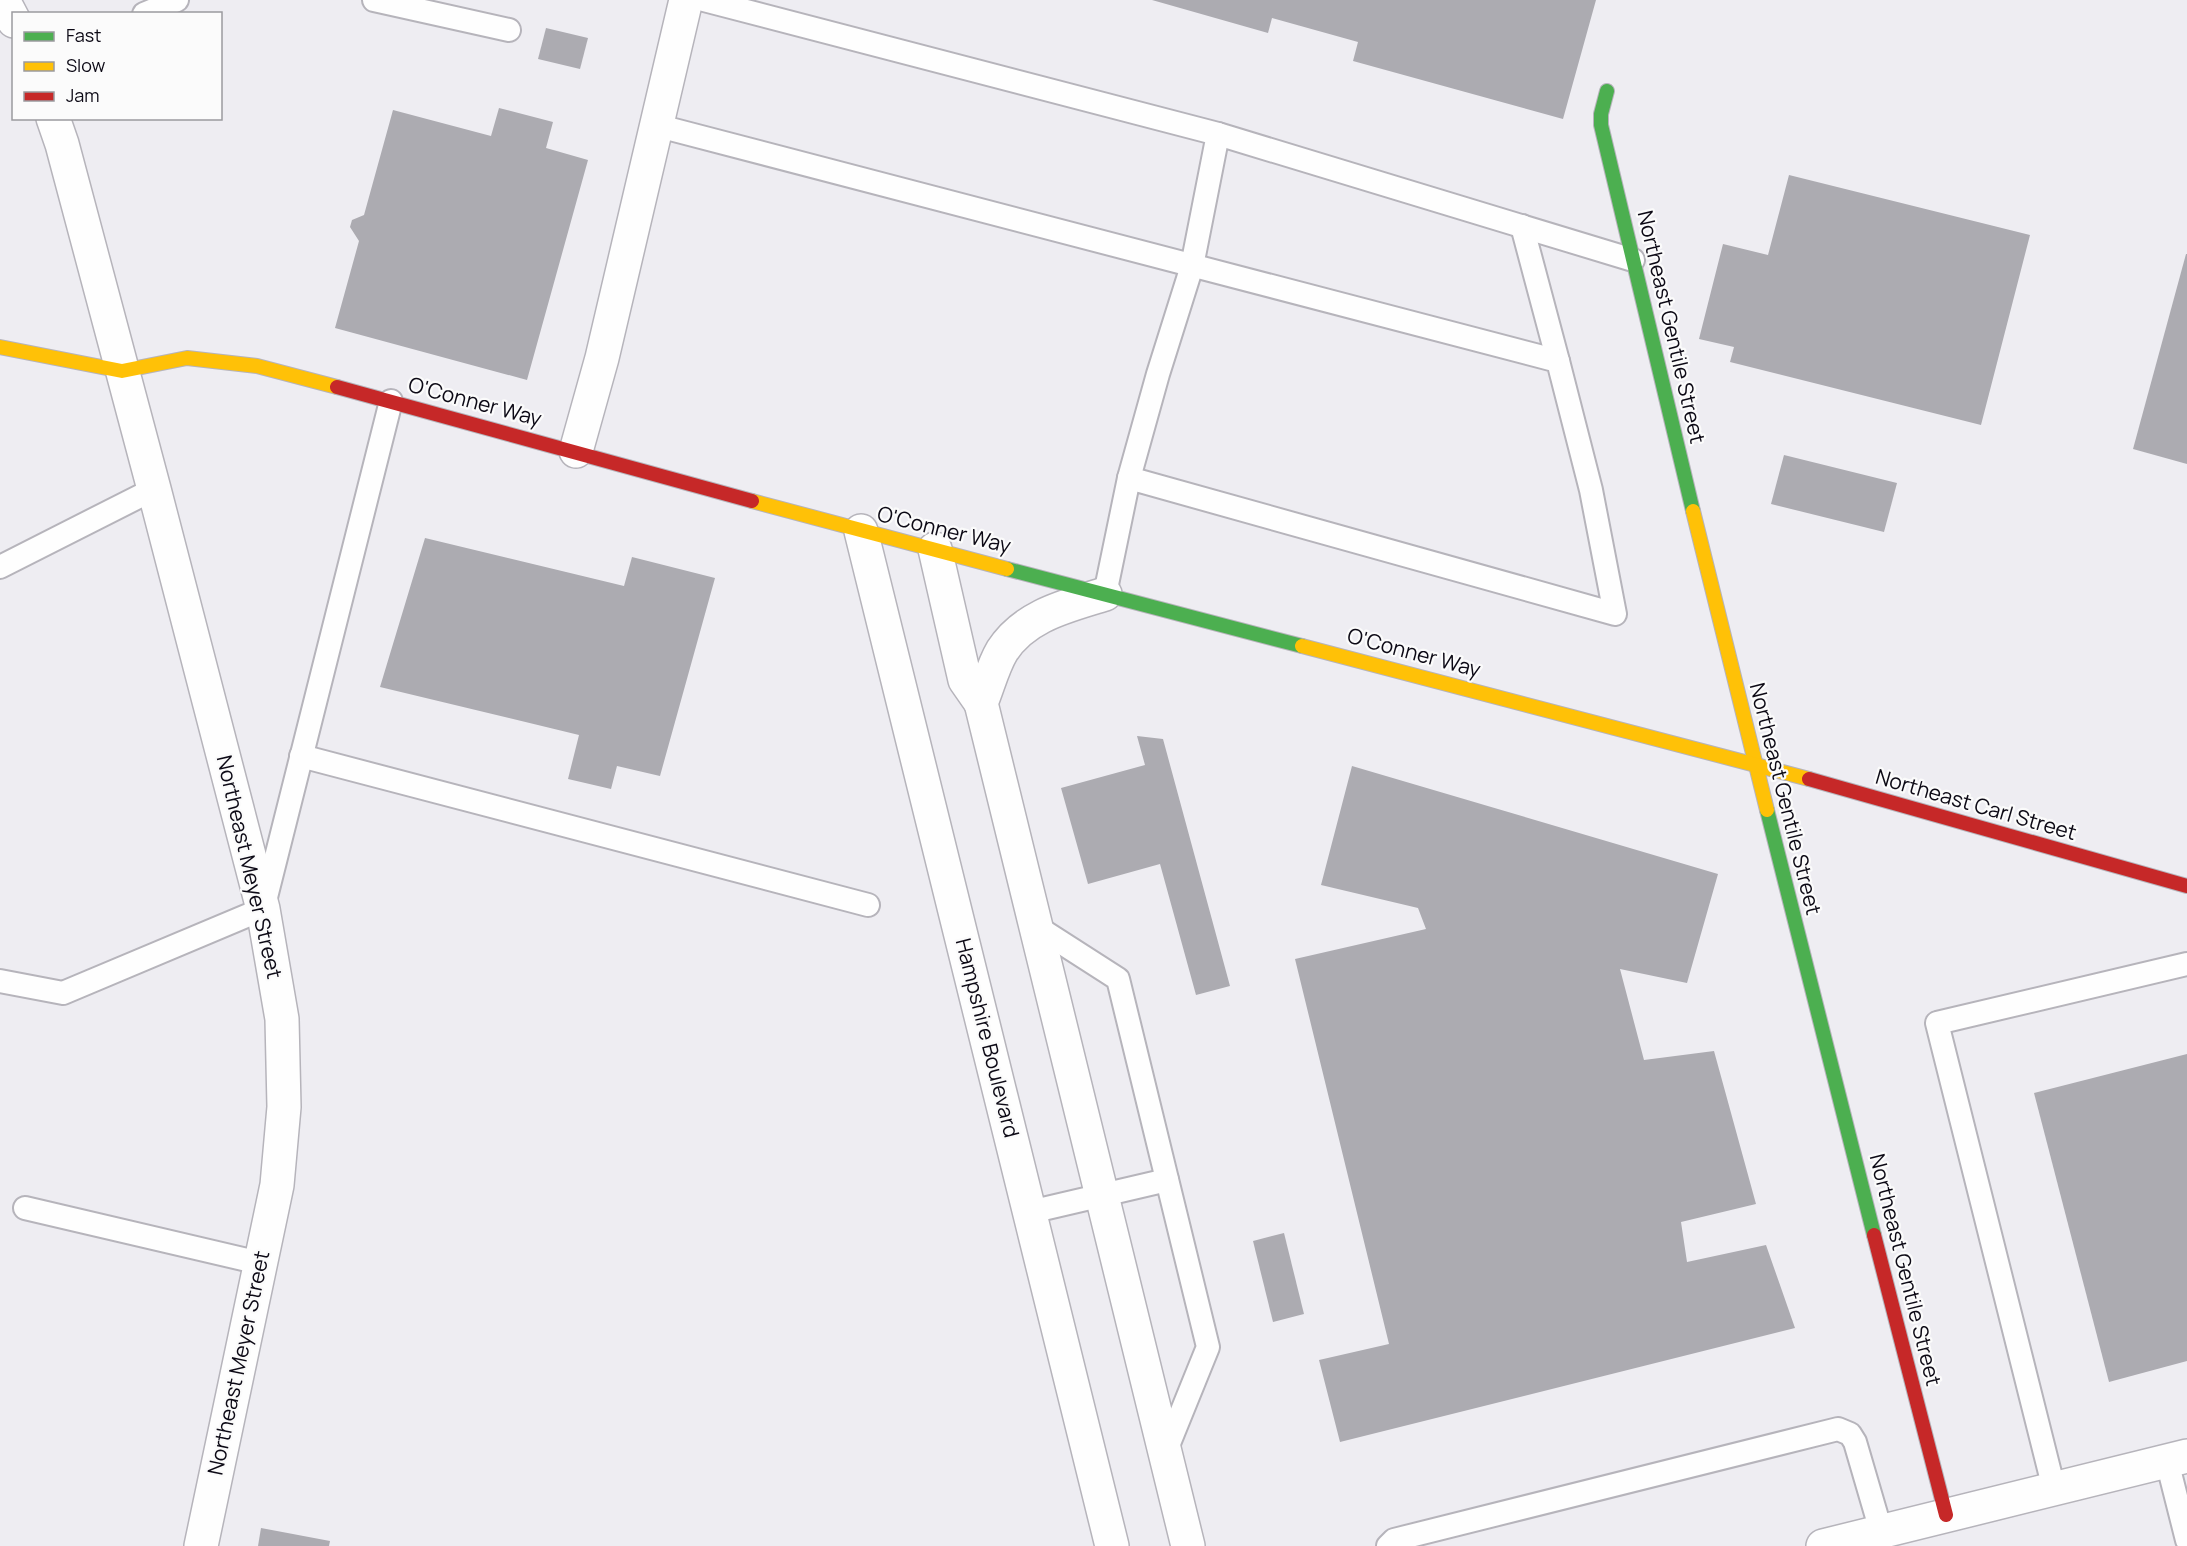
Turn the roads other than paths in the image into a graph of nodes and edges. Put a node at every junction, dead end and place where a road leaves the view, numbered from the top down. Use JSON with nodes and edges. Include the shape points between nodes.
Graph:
{"nodes":[{"id":1,"x":3,"y":0,"type":"edge"},
{"id":2,"x":177,"y":0,"type":"edge"},
{"id":3,"x":374,"y":0,"type":"edge"},
{"id":4,"x":686,"y":0,"type":"edge"},
{"id":5,"x":704,"y":0,"type":"edge"},
{"id":6,"x":149,"y":12,"type":"edge"},
{"id":7,"x":12,"y":17,"type":"edge"},
{"id":8,"x":509,"y":30,"type":"dead end"},
{"id":9,"x":1607,"y":91,"type":"dead end"},
{"id":10,"x":53,"y":120,"type":"edge"},
{"id":11,"x":655,"y":125,"type":"junction"},
{"id":12,"x":1218,"y":134,"type":"junction"},
{"id":13,"x":1522,"y":226,"type":"junction"},
{"id":14,"x":1633,"y":260,"type":"junction"},
{"id":15,"x":1192,"y":266,"type":"junction"},
{"id":16,"x":0,"y":347,"type":"edge"},
{"id":17,"x":1558,"y":361,"type":"junction"},
{"id":18,"x":122,"y":371,"type":"junction"},
{"id":19,"x":391,"y":401,"type":"junction"},
{"id":20,"x":576,"y":451,"type":"junction"},
{"id":21,"x":1129,"y":478,"type":"junction"},
{"id":22,"x":154,"y":489,"type":"junction"},
{"id":23,"x":861,"y":531,"type":"junction"},
{"id":24,"x":935,"y":549,"type":"junction"},
{"id":25,"x":0,"y":567,"type":"edge"},
{"id":26,"x":1105,"y":594,"type":"junction"},
{"id":27,"x":981,"y":703,"type":"junction"},
{"id":28,"x":301,"y":756,"type":"junction"},
{"id":29,"x":1754,"y":764,"type":"junction"},
{"id":30,"x":2187,"y":886,"type":"edge"},
{"id":31,"x":868,"y":905,"type":"dead end"},
{"id":32,"x":263,"y":909,"type":"junction"},
{"id":33,"x":1036,"y":927,"type":"junction"},
{"id":34,"x":2187,"y":964,"type":"edge"},
{"id":35,"x":0,"y":981,"type":"edge"},
{"id":36,"x":1167,"y":1180,"type":"junction"},
{"id":37,"x":1102,"y":1196,"type":"junction"},
{"id":38,"x":25,"y":1208,"type":"dead end"},
{"id":39,"x":1030,"y":1212,"type":"junction"},
{"id":40,"x":260,"y":1263,"type":"junction"},
{"id":41,"x":1165,"y":1453,"type":"junction"},
{"id":42,"x":2177,"y":1458,"type":"edge"},
{"id":43,"x":2054,"y":1489,"type":"junction"},
{"id":44,"x":1946,"y":1515,"type":"junction"},
{"id":45,"x":1881,"y":1532,"type":"junction"},
{"id":46,"x":2187,"y":1540,"type":"edge"},
{"id":47,"x":201,"y":1546,"type":"edge"},
{"id":48,"x":1112,"y":1546,"type":"edge"},
{"id":49,"x":1188,"y":1546,"type":"edge"},
{"id":50,"x":1388,"y":1546,"type":"edge"},
{"id":51,"x":1823,"y":1546,"type":"edge"}],
"edges":[{"from":1,"to":7,"type":"street"},
{"from":2,"to":6,"type":"lane"},
{"from":3,"to":8,"type":"lane"},
{"from":4,"to":11,"type":"street"},
{"from":5,"to":12,"type":"lane"},
{"from":9,"to":14,"type":"street","name":"Northeast Gentile Street","via":[[1601,125]]},
{"from":10,"to":18,"type":"street","name":"Northeast Meyer Street"},
{"from":11,"to":15,"type":"lane"},
{"from":11,"to":20,"type":"street","via":[[602,358]]},
{"from":12,"to":13,"type":"lane"},
{"from":12,"to":15,"type":"lane"},
{"from":13,"to":14,"type":"lane"},
{"from":13,"to":17,"type":"lane"},
{"from":14,"to":29,"type":"street","name":"Northeast Gentile Street"},
{"from":15,"to":17,"type":"lane"},
{"from":15,"to":21,"type":"lane"},
{"from":16,"to":18,"type":"street"},
{"from":17,"to":21,"type":"lane","via":[[1591,490],[1615,614]]},
{"from":18,"to":19,"type":"street","name":"O'Conner Way","via":[[187,358],[257,366]]},
{"from":18,"to":22,"type":"street","name":"Northeast Meyer Street"},
{"from":19,"to":20,"type":"street","name":"O'Conner Way"},
{"from":19,"to":28,"type":"lane"},
{"from":20,"to":23,"type":"street","name":"O'Conner Way"},
{"from":21,"to":26,"type":"lane"},
{"from":22,"to":25,"type":"lane"},
{"from":22,"to":32,"type":"street","name":"Northeast Meyer Street"},
{"from":23,"to":24,"type":"street","name":"O'Conner Way"},
{"from":23,"to":39,"type":"street","name":"Hampshire Boulevard"},
{"from":24,"to":26,"type":"street","name":"O'Conner Way"},
{"from":24,"to":27,"type":"street","via":[[965,680]]},
{"from":26,"to":27,"type":"street","via":[[1031,621],[1001,652]]},
{"from":26,"to":29,"type":"street","name":"O'Conner Way"},
{"from":27,"to":33,"type":"street"},
{"from":28,"to":31,"type":"lane"},
{"from":28,"to":32,"type":"lane"},
{"from":29,"to":30,"type":"street","name":"Northeast Carl Street"},
{"from":29,"to":44,"type":"street","name":"Northeast Gentile Street"},
{"from":32,"to":35,"type":"lane","via":[[63,993]]},
{"from":32,"to":40,"type":"street","name":"Northeast Meyer Street","via":[[282,1018],[284,1107],[277,1185]]},
{"from":33,"to":36,"type":"lane","via":[[1118,979]]},
{"from":33,"to":37,"type":"street"},
{"from":34,"to":43,"type":"lane","via":[[1937,1023]]},
{"from":36,"to":37,"type":"lane"},
{"from":36,"to":41,"type":"lane","via":[[1208,1347]]},
{"from":37,"to":39,"type":"lane"},
{"from":37,"to":41,"type":"street"},
{"from":38,"to":40,"type":"lane"},
{"from":39,"to":48,"type":"street","name":"Hampshire Boulevard"},
{"from":40,"to":47,"type":"street","name":"Northeast Meyer Street"},
{"from":41,"to":49,"type":"street"},
{"from":42,"to":43,"type":"street"},
{"from":42,"to":46,"type":"lane"},
{"from":43,"to":44,"type":"street"},
{"from":44,"to":45,"type":"street"},
{"from":45,"to":50,"type":"lane","via":[[1855,1442],[1850,1434],[1838,1429],[1394,1540]]},
{"from":45,"to":51,"type":"street"}]}
